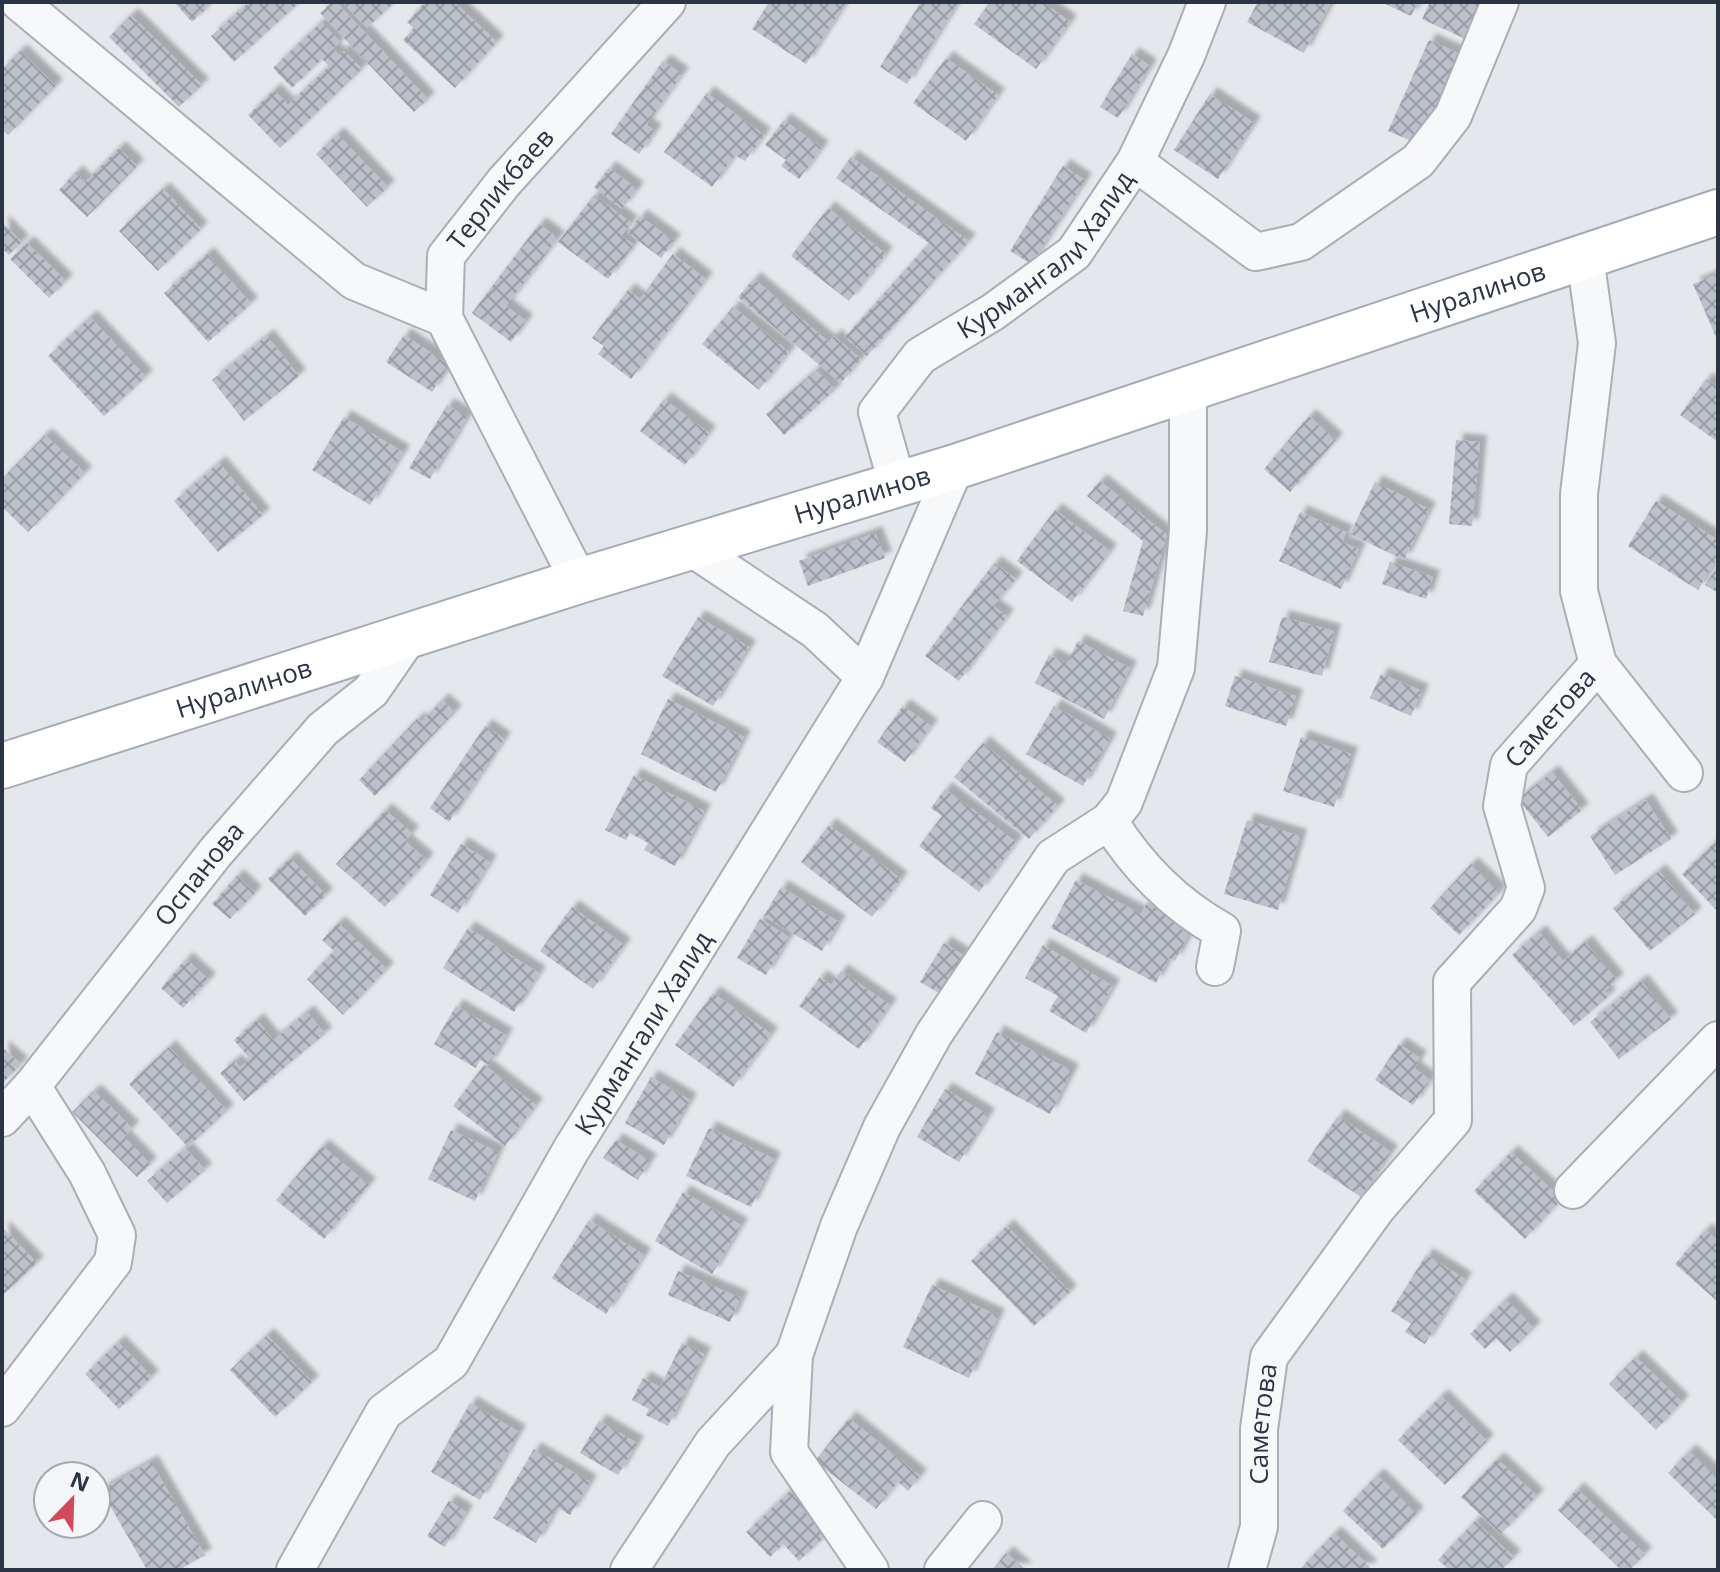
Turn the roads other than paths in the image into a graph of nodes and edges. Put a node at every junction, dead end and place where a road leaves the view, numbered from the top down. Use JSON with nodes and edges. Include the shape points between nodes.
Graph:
{"nodes":[{"id":1,"x":19,"y":2,"type":"edge"},
{"id":2,"x":667,"y":2,"type":"edge"},
{"id":3,"x":1207,"y":2,"type":"edge"},
{"id":4,"x":1500,"y":2,"type":"edge"},
{"id":5,"x":2,"y":20,"type":"edge"},
{"id":6,"x":1135,"y":162,"type":"junction"},
{"id":7,"x":1718,"y":212,"type":"edge"},
{"id":8,"x":1585,"y":257,"type":"junction"},
{"id":9,"x":444,"y":318,"type":"junction"},
{"id":10,"x":1188,"y":389,"type":"junction"},
{"id":11,"x":955,"y":467,"type":"junction"},
{"id":12,"x":897,"y":483,"type":"junction"},
{"id":13,"x":692,"y":548,"type":"junction"},
{"id":14,"x":579,"y":581,"type":"junction"},
{"id":15,"x":407,"y":639,"type":"junction"},
{"id":16,"x":1598,"y":664,"type":"junction"},
{"id":17,"x":865,"y":677,"type":"junction"},
{"id":18,"x":2,"y":766,"type":"edge"},
{"id":19,"x":1684,"y":773,"type":"dead end"},
{"id":20,"x":1109,"y":821,"type":"junction"},
{"id":21,"x":1215,"y":967,"type":"dead end"},
{"id":22,"x":1718,"y":1040,"type":"edge"},
{"id":23,"x":32,"y":1086,"type":"junction"},
{"id":24,"x":2,"y":1118,"type":"edge"},
{"id":25,"x":1573,"y":1190,"type":"dead end"},
{"id":26,"x":794,"y":1355,"type":"junction"},
{"id":27,"x":2,"y":1408,"type":"edge"},
{"id":28,"x":983,"y":1520,"type":"dead end"},
{"id":29,"x":297,"y":1569,"type":"edge"},
{"id":30,"x":629,"y":1570,"type":"edge"},
{"id":31,"x":870,"y":1570,"type":"edge"},
{"id":32,"x":943,"y":1570,"type":"edge"},
{"id":33,"x":1247,"y":1570,"type":"edge"}],
"edges":[{"from":1,"to":5,"type":"street"},
{"from":1,"to":9,"type":"street","via":[[354,281]]},
{"from":2,"to":9,"type":"street","name":"Терликбаев","via":[[504,182],[446,256]]},
{"from":3,"to":6,"type":"street","name":"Курмангали Халид"},
{"from":4,"to":6,"type":"street","via":[[1453,116],[1418,161],[1301,242],[1256,252]]},
{"from":6,"to":12,"type":"street","name":"Курмангали Халид","via":[[1074,253],[993,312],[920,356],[877,412]]},
{"from":7,"to":8,"type":"main road","name":"Нуралинов"},
{"from":8,"to":10,"type":"main road","name":"Нуралинов"},
{"from":8,"to":16,"type":"street","name":"Саметова","via":[[1597,343],[1579,494],[1579,591]]},
{"from":9,"to":14,"type":"street","name":"Терликбаев"},
{"from":10,"to":11,"type":"main road","name":"Нуралинов"},
{"from":10,"to":20,"type":"street","via":[[1188,531],[1176,668],[1124,802]]},
{"from":11,"to":12,"type":"main road","name":"Нуралинов"},
{"from":11,"to":17,"type":"street","name":"Курмангали Халид"},
{"from":12,"to":13,"type":"main road","name":"Нуралинов"},
{"from":13,"to":14,"type":"main road","name":"Нуралинов"},
{"from":13,"to":17,"type":"street","via":[[815,630]]},
{"from":14,"to":15,"type":"main road","name":"Нуралинов"},
{"from":15,"to":18,"type":"main road","name":"Нуралинов"},
{"from":15,"to":23,"type":"street","name":"Оспанова","via":[[371,691],[323,729],[215,853]]},
{"from":16,"to":19,"type":"street"},
{"from":16,"to":33,"type":"street","name":"Саметова","via":[[1509,765],[1502,806],[1526,888],[1518,909],[1452,982],[1453,1120],[1377,1208],[1269,1357],[1259,1429],[1259,1527]]},
{"from":17,"to":29,"type":"street","name":"Курмангали Халид","via":[[571,1150],[451,1362],[384,1412]]},
{"from":20,"to":21,"type":"street","via":[[1133,859],[1186,911],[1222,931]]},
{"from":20,"to":26,"type":"street","via":[[1053,857],[934,1034],[882,1127],[839,1226]]},
{"from":22,"to":25,"type":"street"},
{"from":23,"to":24,"type":"street","name":"Оспанова"},
{"from":23,"to":27,"type":"street","via":[[87,1173],[117,1235],[113,1262]]},
{"from":26,"to":30,"type":"street","via":[[713,1443]]},
{"from":26,"to":31,"type":"street","via":[[789,1452]]},
{"from":28,"to":32,"type":"street"}]}
